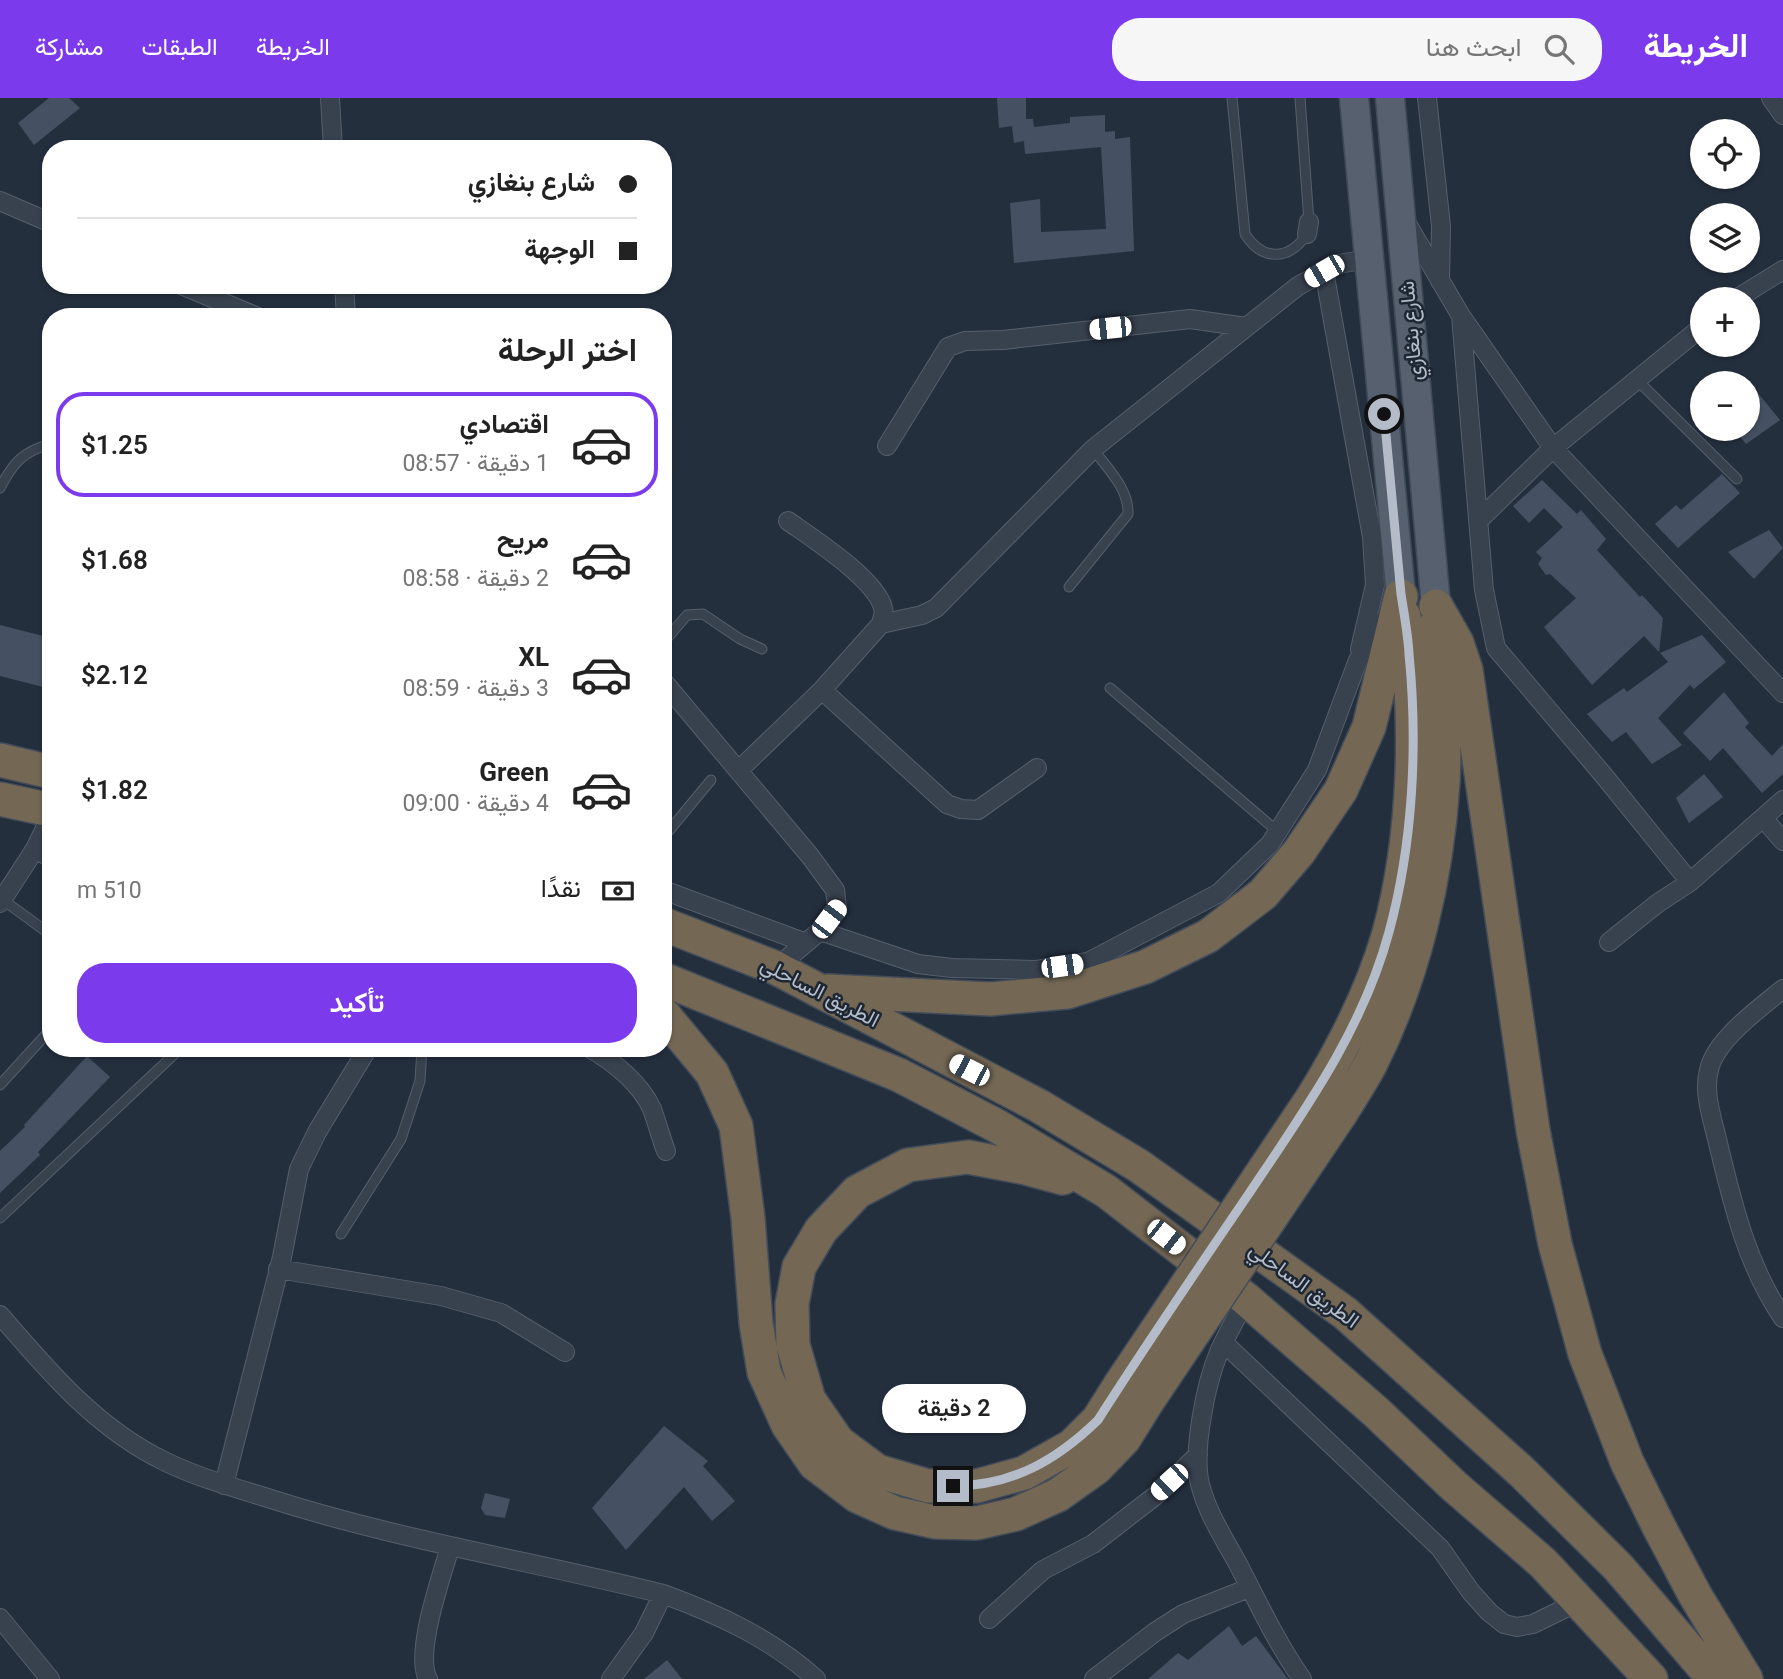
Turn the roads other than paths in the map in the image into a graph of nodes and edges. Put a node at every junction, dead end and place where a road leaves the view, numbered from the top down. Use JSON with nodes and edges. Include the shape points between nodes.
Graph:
{"nodes":[{"id":1,"x":330,"y":98,"type":"edge"},
{"id":2,"x":1233,"y":98,"type":"edge"},
{"id":3,"x":1300,"y":98,"type":"edge"},
{"id":4,"x":1354,"y":98,"type":"edge"},
{"id":5,"x":1390,"y":98,"type":"edge"},
{"id":6,"x":1427,"y":98,"type":"edge"},
{"id":7,"x":1771,"y":98,"type":"edge"},
{"id":8,"x":1783,"y":115,"type":"edge"},
{"id":9,"x":333,"y":140,"type":"edge"},
{"id":10,"x":0,"y":201,"type":"edge"},
{"id":11,"x":1400,"y":213,"type":"junction"},
{"id":12,"x":42,"y":219,"type":"edge"},
{"id":13,"x":1369,"y":259,"type":"junction"},
{"id":14,"x":1324,"y":271,"type":"junction"},
{"id":15,"x":1780,"y":278,"type":"edge"},
{"id":16,"x":1440,"y":281,"type":"junction"},
{"id":17,"x":1760,"y":288,"type":"edge"},
{"id":18,"x":203,"y":294,"type":"edge"},
{"id":19,"x":236,"y":308,"type":"edge"},
{"id":20,"x":1461,"y":316,"type":"junction"},
{"id":21,"x":1246,"y":327,"type":"junction"},
{"id":22,"x":1690,"y":337,"type":"edge"},
{"id":23,"x":1637,"y":380,"type":"junction"},
{"id":24,"x":42,"y":446,"type":"edge"},
{"id":25,"x":887,"y":446,"type":"dead end"},
{"id":26,"x":1093,"y":449,"type":"junction"},
{"id":27,"x":1553,"y":449,"type":"junction"},
{"id":28,"x":1737,"y":479,"type":"dead end"},
{"id":29,"x":0,"y":488,"type":"edge"},
{"id":30,"x":788,"y":521,"type":"dead end"},
{"id":31,"x":1478,"y":521,"type":"junction"},
{"id":32,"x":1069,"y":587,"type":"dead end"},
{"id":33,"x":1401,"y":596,"type":"junction"},
{"id":34,"x":1436,"y":606,"type":"junction"},
{"id":35,"x":881,"y":624,"type":"junction"},
{"id":36,"x":672,"y":632,"type":"edge"},
{"id":37,"x":762,"y":649,"type":"dead end"},
{"id":38,"x":1358,"y":660,"type":"junction"},
{"id":39,"x":1110,"y":688,"type":"dead end"},
{"id":40,"x":822,"y":690,"type":"junction"},
{"id":41,"x":672,"y":692,"type":"edge"},
{"id":42,"x":1783,"y":693,"type":"edge"},
{"id":43,"x":0,"y":760,"type":"edge"},
{"id":44,"x":1037,"y":768,"type":"dead end"},
{"id":45,"x":42,"y":770,"type":"edge"},
{"id":46,"x":738,"y":770,"type":"junction"},
{"id":47,"x":711,"y":780,"type":"dead end"},
{"id":48,"x":0,"y":799,"type":"edge"},
{"id":49,"x":1783,"y":800,"type":"edge"},
{"id":50,"x":42,"y":808,"type":"edge"},
{"id":51,"x":1763,"y":818,"type":"junction"},
{"id":52,"x":672,"y":827,"type":"edge"},
{"id":53,"x":1278,"y":832,"type":"junction"},
{"id":54,"x":1783,"y":841,"type":"edge"},
{"id":55,"x":42,"y":854,"type":"edge"},
{"id":56,"x":1690,"y":883,"type":"junction"},
{"id":57,"x":672,"y":893,"type":"edge"},
{"id":58,"x":2,"y":901,"type":"edge"},
{"id":59,"x":672,"y":928,"type":"edge"},
{"id":60,"x":42,"y":929,"type":"edge"},
{"id":61,"x":820,"y":931,"type":"junction"},
{"id":62,"x":1609,"y":942,"type":"dead end"},
{"id":63,"x":806,"y":943,"type":"junction"},
{"id":64,"x":776,"y":968,"type":"junction"},
{"id":65,"x":672,"y":983,"type":"edge"},
{"id":66,"x":1783,"y":989,"type":"edge"},
{"id":67,"x":821,"y":990,"type":"junction"},
{"id":68,"x":672,"y":1025,"type":"edge"},
{"id":69,"x":42,"y":1039,"type":"edge"},
{"id":70,"x":171,"y":1057,"type":"edge"},
{"id":71,"x":363,"y":1057,"type":"edge"},
{"id":72,"x":421,"y":1057,"type":"edge"},
{"id":73,"x":605,"y":1057,"type":"edge"},
{"id":74,"x":0,"y":1085,"type":"edge"},
{"id":75,"x":1327,"y":1105,"type":"junction"},
{"id":76,"x":666,"y":1152,"type":"dead end"},
{"id":77,"x":1106,"y":1191,"type":"junction"},
{"id":78,"x":0,"y":1218,"type":"edge"},
{"id":79,"x":341,"y":1234,"type":"dead end"},
{"id":80,"x":278,"y":1269,"type":"junction"},
{"id":81,"x":1246,"y":1299,"type":"junction"},
{"id":82,"x":0,"y":1315,"type":"edge"},
{"id":83,"x":1783,"y":1318,"type":"edge"},
{"id":84,"x":1224,"y":1343,"type":"junction"},
{"id":85,"x":565,"y":1352,"type":"dead end"},
{"id":86,"x":1134,"y":1394,"type":"junction"},
{"id":87,"x":1198,"y":1455,"type":"junction"},
{"id":88,"x":224,"y":1485,"type":"junction"},
{"id":89,"x":450,"y":1546,"type":"junction"},
{"id":90,"x":1249,"y":1588,"type":"junction"},
{"id":91,"x":663,"y":1594,"type":"junction"},
{"id":92,"x":1580,"y":1601,"type":"junction"},
{"id":93,"x":0,"y":1618,"type":"edge"},
{"id":94,"x":989,"y":1619,"type":"dead end"},
{"id":95,"x":1299,"y":1678,"type":"edge"},
{"id":96,"x":50,"y":1679,"type":"edge"},
{"id":97,"x":428,"y":1679,"type":"edge"},
{"id":98,"x":611,"y":1679,"type":"edge"},
{"id":99,"x":816,"y":1679,"type":"edge"},
{"id":100,"x":1094,"y":1679,"type":"edge"},
{"id":101,"x":1651,"y":1679,"type":"edge"},
{"id":102,"x":1714,"y":1679,"type":"edge"},
{"id":103,"x":1745,"y":1679,"type":"edge"}],
"edges":[{"from":1,"to":9,"type":"street"},
{"from":2,"to":3,"type":"lane","via":[[1245,234],[1260,251],[1271,254],[1293,250],[1308,228]]},
{"from":4,"to":13,"type":"main road","name":"شارع بنغازي"},
{"from":5,"to":11,"type":"main road","name":"شارع بنغازي"},
{"from":6,"to":16,"type":"street","via":[[1441,226]]},
{"from":7,"to":8,"type":"street"},
{"from":10,"to":12,"type":"street"},
{"from":11,"to":16,"type":"street"},
{"from":11,"to":34,"type":"main road","name":"شارع بنغازي"},
{"from":13,"to":14,"type":"street"},
{"from":13,"to":33,"type":"main road","name":"شارع بنغازي"},
{"from":14,"to":21,"type":"street"},
{"from":14,"to":38,"type":"street","via":[[1372,537],[1375,585]]},
{"from":15,"to":17,"type":"street"},
{"from":16,"to":20,"type":"street"},
{"from":18,"to":19,"type":"street"},
{"from":20,"to":27,"type":"street"},
{"from":20,"to":31,"type":"street"},
{"from":21,"to":25,"type":"street","via":[[1190,319],[965,341],[948,348]]},
{"from":21,"to":26,"type":"street"},
{"from":22,"to":23,"type":"street"},
{"from":23,"to":27,"type":"street"},
{"from":23,"to":28,"type":"lane"},
{"from":24,"to":29,"type":"lane","via":[[10,468]]},
{"from":26,"to":32,"type":"lane","via":[[1125,493],[1128,514]]},
{"from":26,"to":35,"type":"street","via":[[936,608]]},
{"from":27,"to":31,"type":"street"},
{"from":27,"to":42,"type":"street"},
{"from":30,"to":35,"type":"street","via":[[876,592],[884,610]]},
{"from":31,"to":56,"type":"street","via":[[1484,590],[1496,648]]},
{"from":33,"to":38,"type":"street"},
{"from":33,"to":67,"type":"highway","via":[[1369,727],[1341,790],[1262,894],[1208,936],[1145,967],[1068,992],[990,999]]},
{"from":33,"to":75,"type":"highway","via":[[1412,737],[1409,817],[1400,879],[1389,932],[1346,1041]]},
{"from":34,"to":75,"type":"highway","via":[[1443,780],[1420,928],[1398,1000],[1371,1063]]},
{"from":34,"to":103,"type":"highway","via":[[1466,670],[1533,1130],[1555,1244],[1585,1353],[1639,1488]]},
{"from":35,"to":40,"type":"street"},
{"from":36,"to":37,"type":"lane","via":[[687,615],[704,614]]},
{"from":38,"to":53,"type":"street","via":[[1317,770]]},
{"from":39,"to":53,"type":"lane"},
{"from":40,"to":44,"type":"street","via":[[947,804],[978,810]]},
{"from":40,"to":46,"type":"street"},
{"from":41,"to":46,"type":"street"},
{"from":43,"to":45,"type":"highway"},
{"from":46,"to":61,"type":"street","via":[[835,890],[838,908]]},
{"from":47,"to":52,"type":"lane"},
{"from":48,"to":50,"type":"highway"},
{"from":49,"to":51,"type":"street"},
{"from":51,"to":54,"type":"street"},
{"from":51,"to":56,"type":"street"},
{"from":53,"to":61,"type":"street","via":[[1219,892],[1088,962],[1036,970],[952,968],[918,964]]},
{"from":55,"to":58,"type":"street"},
{"from":56,"to":62,"type":"street"},
{"from":57,"to":63,"type":"street"},
{"from":58,"to":60,"type":"lane"},
{"from":59,"to":64,"type":"highway","name":"الطريق الساحلي"},
{"from":61,"to":63,"type":"street"},
{"from":63,"to":64,"type":"street"},
{"from":64,"to":67,"type":"highway","name":"الطريق الساحلي"},
{"from":65,"to":77,"type":"highway","name":"الطريق الساحلي","via":[[900,1075]]},
{"from":66,"to":83,"type":"street","via":[[1722,1044],[1709,1069],[1707,1094],[1747,1249]]},
{"from":67,"to":102,"type":"highway","name":"الطريق الساحلي","via":[[1039,1106],[1139,1166],[1346,1313],[1513,1464],[1618,1567]]},
{"from":68,"to":86,"type":"highway","via":[[712,1073],[736,1126],[764,1372],[788,1425],[815,1464],[857,1496],[895,1513],[935,1522],[977,1523],[1016,1514],[1058,1495],[1096,1468],[1124,1439]]},
{"from":69,"to":74,"type":"lane"},
{"from":70,"to":78,"type":"lane"},
{"from":71,"to":80,"type":"street","via":[[304,1155]]},
{"from":72,"to":79,"type":"lane","via":[[420,1081],[401,1139]]},
{"from":73,"to":76,"type":"street","via":[[630,1079],[651,1107]]},
{"from":75,"to":86,"type":"highway","bridge":true},
{"from":77,"to":81,"type":"highway","name":"الطريق الساحلي"},
{"from":77,"to":86,"type":"highway","via":[[968,1157],[908,1165],[857,1192],[821,1230],[799,1268],[792,1304],[793,1345],[809,1399],[838,1442],[877,1471],[928,1486],[977,1486],[1024,1473],[1072,1446]]},
{"from":80,"to":85,"type":"street","via":[[453,1300],[501,1314]]},
{"from":80,"to":88,"type":"street"},
{"from":81,"to":84,"type":"street"},
{"from":81,"to":92,"type":"highway","name":"الطريق الساحلي"},
{"from":82,"to":88,"type":"street","via":[[86,1409],[164,1462]]},
{"from":84,"to":87,"type":"street","via":[[1206,1397]]},
{"from":84,"to":92,"type":"street","via":[[1440,1548],[1471,1592],[1504,1624],[1533,1624]]},
{"from":87,"to":90,"type":"street","via":[[1200,1483],[1211,1512]]},
{"from":87,"to":94,"type":"street","via":[[1155,1496],[1093,1544],[1043,1570]]},
{"from":88,"to":89,"type":"street","via":[[338,1521]]},
{"from":89,"to":91,"type":"street"},
{"from":89,"to":97,"type":"street","via":[[426,1639]]},
{"from":90,"to":95,"type":"street"},
{"from":90,"to":100,"type":"street","via":[[1182,1614]]},
{"from":91,"to":98,"type":"street"},
{"from":91,"to":99,"type":"street","via":[[761,1637]]},
{"from":92,"to":101,"type":"highway","name":"الطريق الساحلي"},
{"from":93,"to":96,"type":"street"}]}
